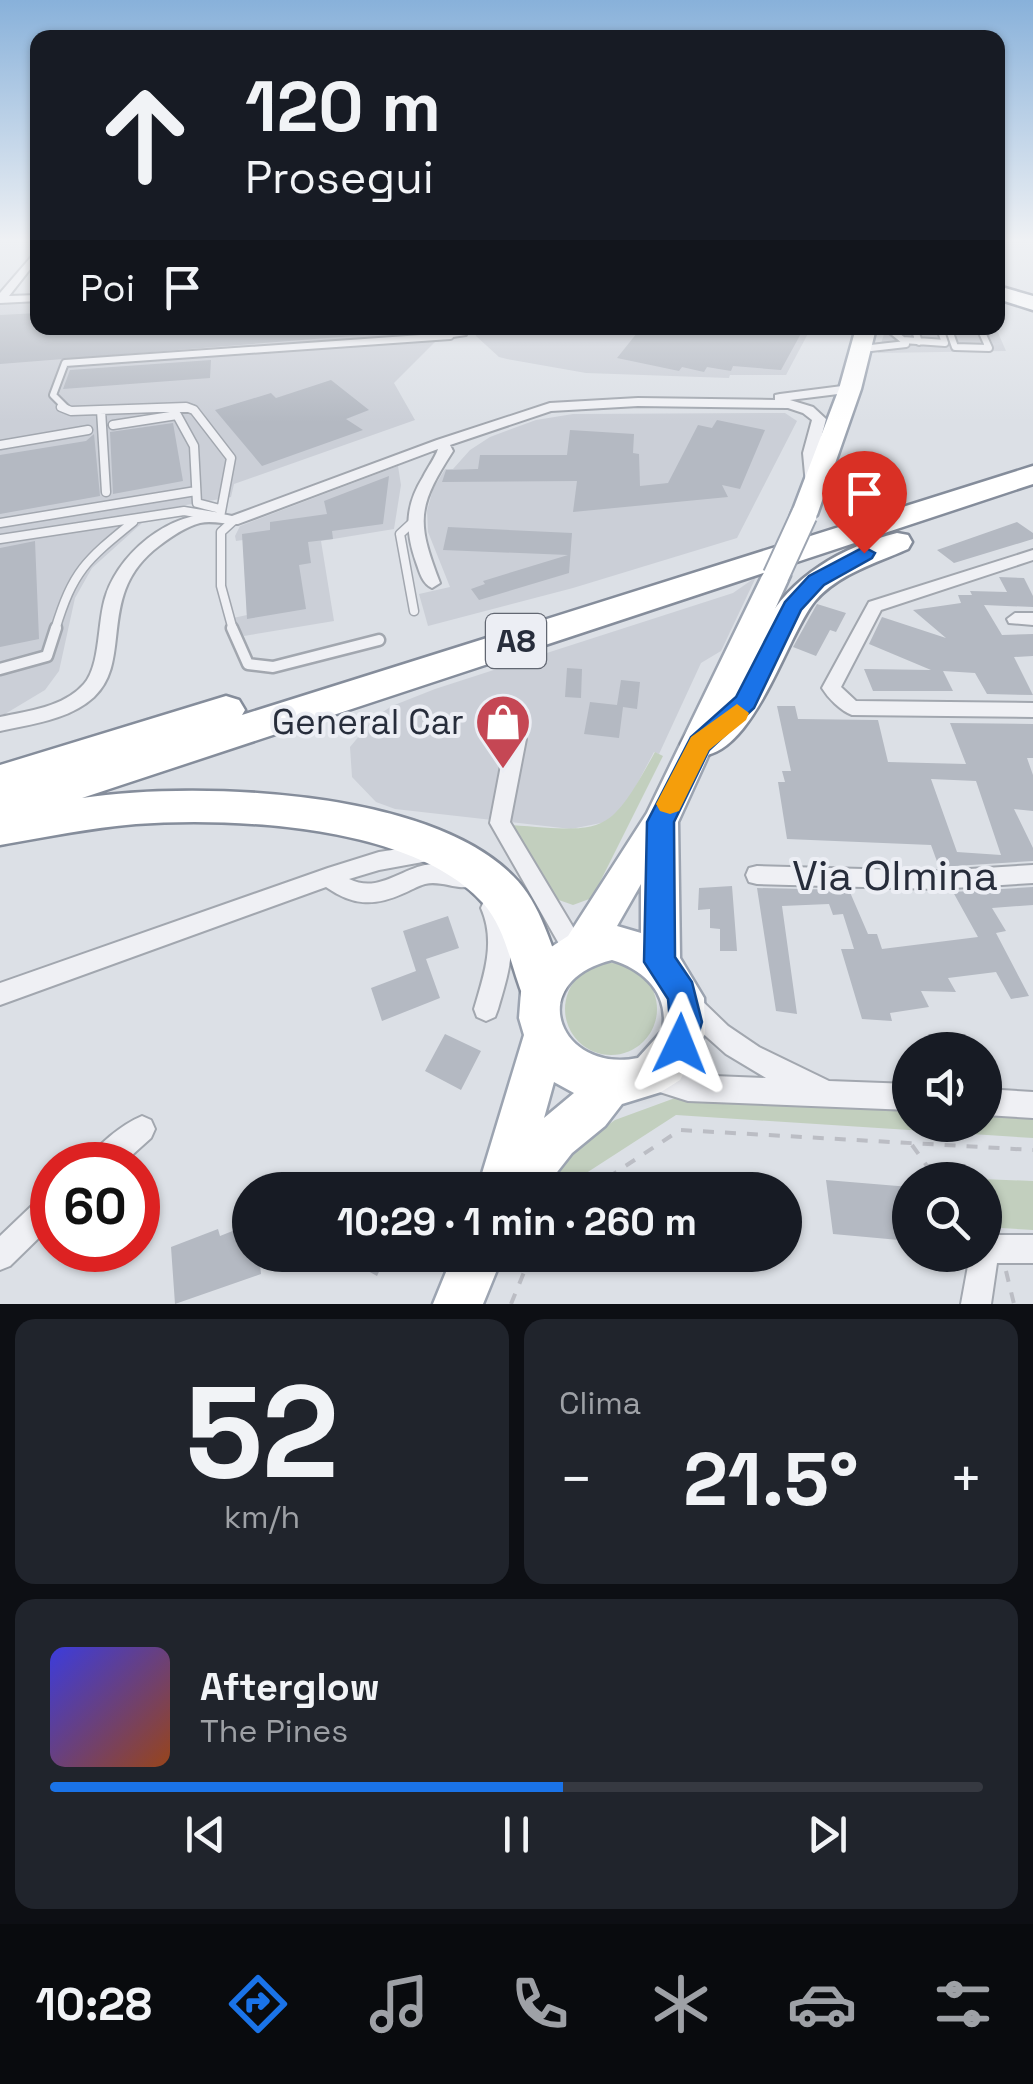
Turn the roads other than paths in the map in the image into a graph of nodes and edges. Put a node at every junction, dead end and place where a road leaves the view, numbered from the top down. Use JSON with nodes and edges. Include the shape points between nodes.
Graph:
{"nodes":[{"id":1,"x":454,"y":335,"type":"edge"},
{"id":2,"x":894,"y":335,"type":"edge"},
{"id":3,"x":916,"y":335,"type":"edge"},
{"id":4,"x":942,"y":335,"type":"edge"},
{"id":5,"x":950,"y":335,"type":"edge"},
{"id":6,"x":983,"y":335,"type":"edge"},
{"id":7,"x":450,"y":336,"type":"joint"},
{"id":8,"x":919,"y":342,"type":"junction"},
{"id":9,"x":866,"y":344,"type":"edge"},
{"id":10,"x":850,"y":389,"type":"junction"},
{"id":11,"x":754,"y":401,"type":"junction"},
{"id":12,"x":101,"y":410,"type":"junction"},
{"id":13,"x":113,"y":425,"type":"dead end"},
{"id":14,"x":88,"y":430,"type":"dead end"},
{"id":15,"x":442,"y":443,"type":"junction"},
{"id":16,"x":0,"y":445,"type":"edge"},
{"id":17,"x":1033,"y":454,"type":"edge"},
{"id":18,"x":1033,"y":475,"type":"edge"},
{"id":19,"x":813,"y":486,"type":"junction"},
{"id":20,"x":196,"y":491,"type":"junction"},
{"id":21,"x":106,"y":492,"type":"dead end"},
{"id":22,"x":1033,"y":495,"type":"edge"},
{"id":23,"x":224,"y":516,"type":"junction"},
{"id":24,"x":145,"y":517,"type":"junction"},
{"id":25,"x":412,"y":522,"type":"junction"},
{"id":26,"x":0,"y":523,"type":"edge"},
{"id":27,"x":0,"y":540,"type":"edge"},
{"id":28,"x":1033,"y":555,"type":"edge"},
{"id":29,"x":432,"y":583,"type":"dead end"},
{"id":30,"x":414,"y":612,"type":"dead end"},
{"id":31,"x":379,"y":640,"type":"dead end"},
{"id":32,"x":0,"y":668,"type":"edge"},
{"id":33,"x":1033,"y":710,"type":"edge"},
{"id":34,"x":0,"y":724,"type":"edge"},
{"id":35,"x":516,"y":739,"type":"dead end"},
{"id":36,"x":700,"y":744,"type":"junction"},
{"id":37,"x":0,"y":780,"type":"edge"},
{"id":38,"x":0,"y":808,"type":"edge"},
{"id":39,"x":660,"y":822,"type":"junction"},
{"id":40,"x":0,"y":828,"type":"edge"},
{"id":41,"x":461,"y":859,"type":"junction"},
{"id":42,"x":1033,"y":874,"type":"edge"},
{"id":43,"x":757,"y":875,"type":"dead end"},
{"id":44,"x":328,"y":878,"type":"junction"},
{"id":45,"x":578,"y":948,"type":"junction"},
{"id":46,"x":660,"y":962,"type":"junction"},
{"id":47,"x":542,"y":985,"type":"junction"},
{"id":48,"x":0,"y":994,"type":"edge"},
{"id":49,"x":684,"y":999,"type":"junction"},
{"id":50,"x":486,"y":1009,"type":"dead end"},
{"id":51,"x":545,"y":1036,"type":"junction"},
{"id":52,"x":630,"y":1080,"type":"junction"},
{"id":53,"x":822,"y":1091,"type":"junction"},
{"id":54,"x":892,"y":1096,"type":"edge"},
{"id":55,"x":1002,"y":1103,"type":"edge"},
{"id":56,"x":1033,"y":1106,"type":"edge"},
{"id":57,"x":142,"y":1129,"type":"dead end"},
{"id":58,"x":127,"y":1142,"type":"edge"},
{"id":59,"x":506,"y":1172,"type":"edge"},
{"id":60,"x":528,"y":1172,"type":"edge"},
{"id":61,"x":30,"y":1227,"type":"edge"},
{"id":62,"x":1033,"y":1249,"type":"edge"},
{"id":63,"x":1002,"y":1250,"type":"edge"},
{"id":64,"x":0,"y":1256,"type":"edge"},
{"id":65,"x":471,"y":1272,"type":"edge"},
{"id":66,"x":984,"y":1272,"type":"edge"},
{"id":67,"x":458,"y":1304,"type":"edge"},
{"id":68,"x":976,"y":1304,"type":"edge"}],
"edges":[{"from":1,"to":7,"type":"street"},
{"from":2,"to":8,"type":"lane"},
{"from":3,"to":8,"type":"lane"},
{"from":4,"to":8,"type":"lane","via":[[945,343]]},
{"from":5,"to":6,"type":"lane","via":[[954,347],[988,348]]},
{"from":7,"to":12,"type":"lane","via":[[66,363],[53,395],[60,406]]},
{"from":8,"to":9,"type":"lane"},
{"from":9,"to":10,"type":"main road"},
{"from":10,"to":11,"type":"street"},
{"from":10,"to":19,"type":"main road"},
{"from":11,"to":15,"type":"street","via":[[550,407]]},
{"from":11,"to":19,"type":"street","via":[[799,407],[819,420],[810,453]]},
{"from":12,"to":21,"type":"lane"},
{"from":12,"to":23,"type":"lane","via":[[194,410],[230,458]]},
{"from":13,"to":20,"type":"lane","via":[[177,415],[199,463]]},
{"from":14,"to":16,"type":"lane"},
{"from":15,"to":23,"type":"street"},
{"from":15,"to":25,"type":"street","via":[[446,451],[428,476]]},
{"from":17,"to":37,"type":"highway","number":"A8"},
{"from":18,"to":38,"type":"highway","number":"A8"},
{"from":19,"to":36,"type":"main road","bridge":true},
{"from":20,"to":23,"type":"lane","via":[[197,503]]},
{"from":20,"to":26,"type":"lane"},
{"from":22,"to":36,"type":"highway","via":[[864,553],[817,580],[781,626],[746,702]]},
{"from":23,"to":24,"type":"lane","via":[[199,510]]},
{"from":23,"to":31,"type":"lane","via":[[218,573],[224,612],[248,664],[273,667]]},
{"from":23,"to":34,"type":"street","via":[[174,529],[124,568],[112,590],[101,671],[85,694]]},
{"from":24,"to":27,"type":"lane"},
{"from":24,"to":32,"type":"lane","via":[[96,552],[69,584],[47,656]]},
{"from":25,"to":29,"type":"street"},
{"from":25,"to":30,"type":"lane","via":[[400,534]]},
{"from":28,"to":33,"type":"street","via":[[875,606],[831,688],[852,708]]},
{"from":35,"to":45,"type":"street","via":[[500,823]]},
{"from":36,"to":39,"type":"main road"},
{"from":39,"to":45,"type":"main road"},
{"from":39,"to":46,"type":"main road"},
{"from":40,"to":41,"type":"highway","via":[[147,806],[215,806],[397,834]]},
{"from":41,"to":44,"type":"street","via":[[430,853]]},
{"from":41,"to":47,"type":"highway","via":[[496,886],[514,912]]},
{"from":42,"to":43,"type":"street","name":"Via Olmina","via":[[937,880]]},
{"from":44,"to":48,"type":"street"},
{"from":44,"to":50,"type":"street","via":[[370,897],[437,871],[480,889],[498,918],[500,954]]},
{"from":45,"to":46,"type":"main road","via":[[612,942]]},
{"from":45,"to":47,"type":"main road"},
{"from":46,"to":49,"type":"main road"},
{"from":47,"to":51,"type":"main road","via":[[538,1016]]},
{"from":49,"to":52,"type":"main road","via":[[686,1022],[668,1063]]},
{"from":49,"to":53,"type":"street","via":[[711,1030],[756,1062]]},
{"from":51,"to":52,"type":"main road","via":[[566,1065],[588,1077]]},
{"from":51,"to":59,"type":"main road"},
{"from":52,"to":53,"type":"street"},
{"from":52,"to":60,"type":"main road","via":[[556,1137]]},
{"from":53,"to":54,"type":"street"},
{"from":55,"to":56,"type":"street"},
{"from":57,"to":58,"type":"street"},
{"from":61,"to":64,"type":"street"},
{"from":62,"to":63,"type":"street"},
{"from":65,"to":67,"type":"main road"},
{"from":66,"to":68,"type":"street"}]}
